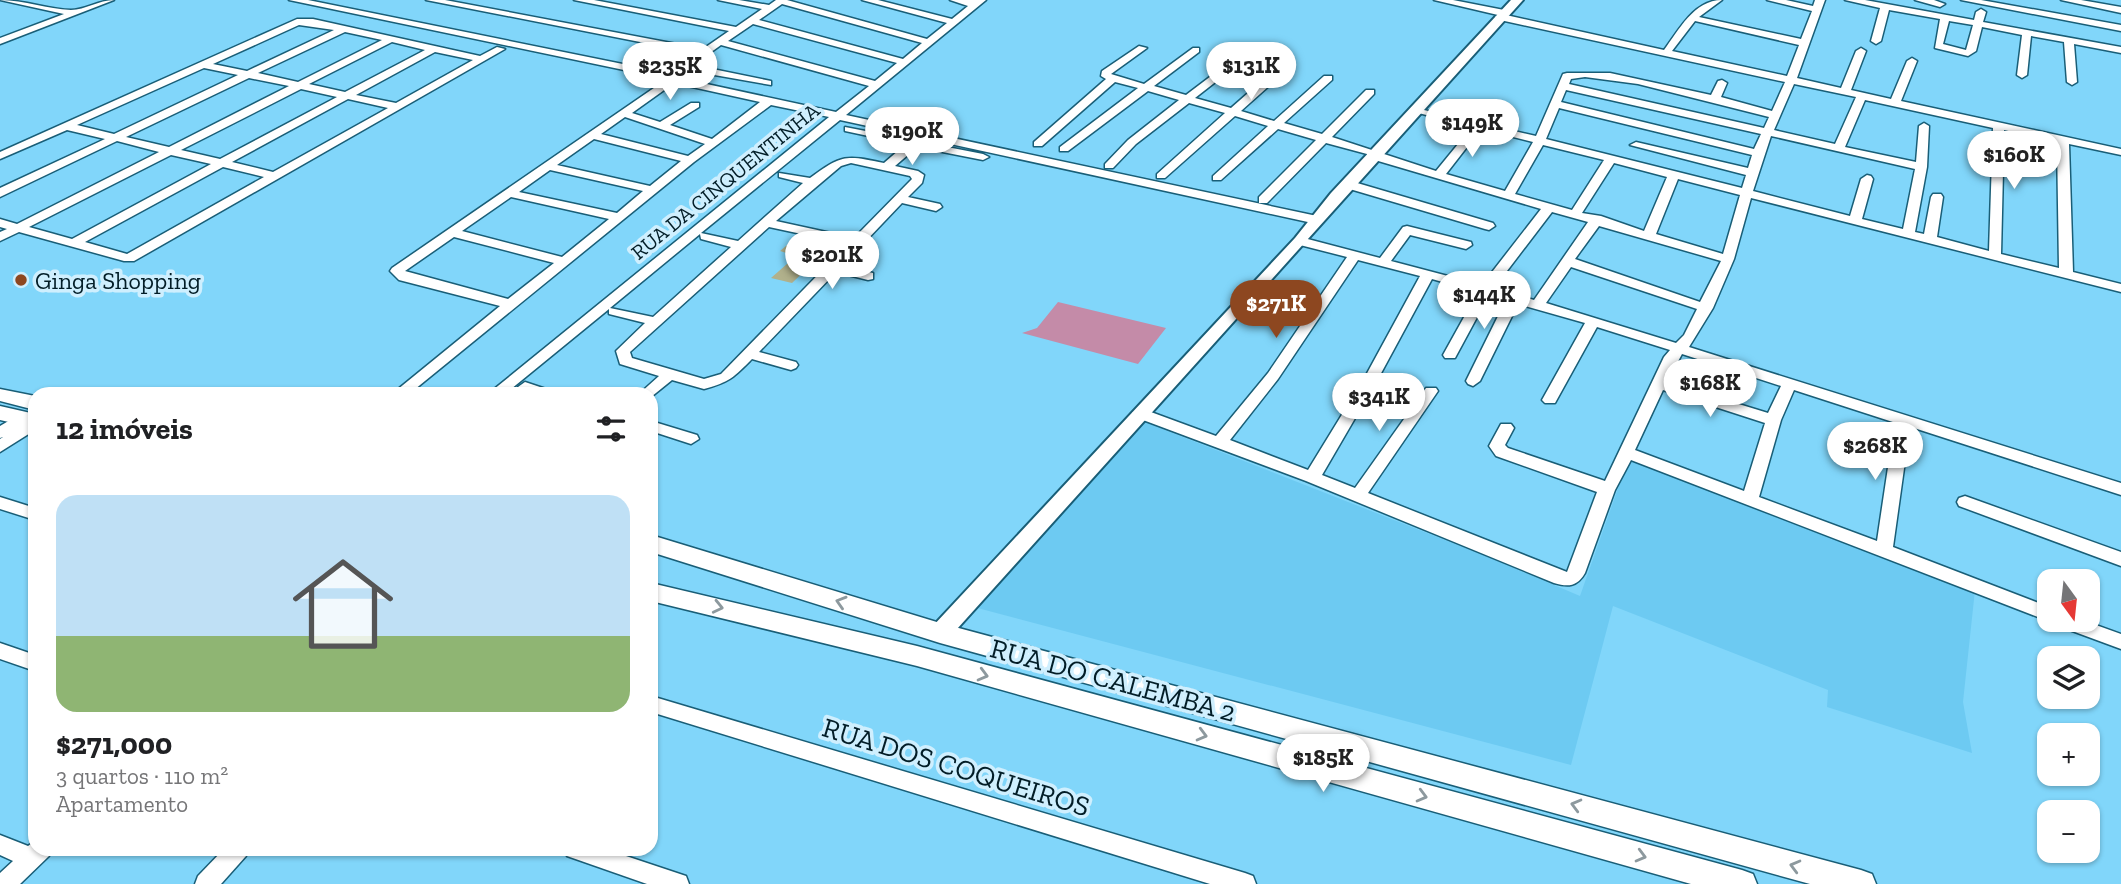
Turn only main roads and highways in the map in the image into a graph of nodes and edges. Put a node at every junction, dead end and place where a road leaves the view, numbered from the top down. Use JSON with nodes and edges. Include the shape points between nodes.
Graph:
{"nodes":[{"id":1,"x":0,"y":395,"type":"edge"},
{"id":2,"x":0,"y":413,"type":"edge"},
{"id":3,"x":28,"y":413,"type":"edge"},
{"id":4,"x":28,"y":416,"type":"edge"},
{"id":5,"x":658,"y":546,"type":"edge"},
{"id":6,"x":658,"y":594,"type":"edge"},
{"id":7,"x":1742,"y":884,"type":"edge"},
{"id":8,"x":1861,"y":884,"type":"edge"}],
"edges":[{"from":1,"to":3,"type":"main road"},
{"from":2,"to":4,"type":"main road"},
{"from":8,"to":5,"type":"main road","name":"RUA DO CALEMBA 2","one_way":true,"via":[[940,633]]},
{"from":6,"to":7,"type":"main road","name":"RUA DO CALEMBA 2","one_way":true,"via":[[917,656]]}]}
